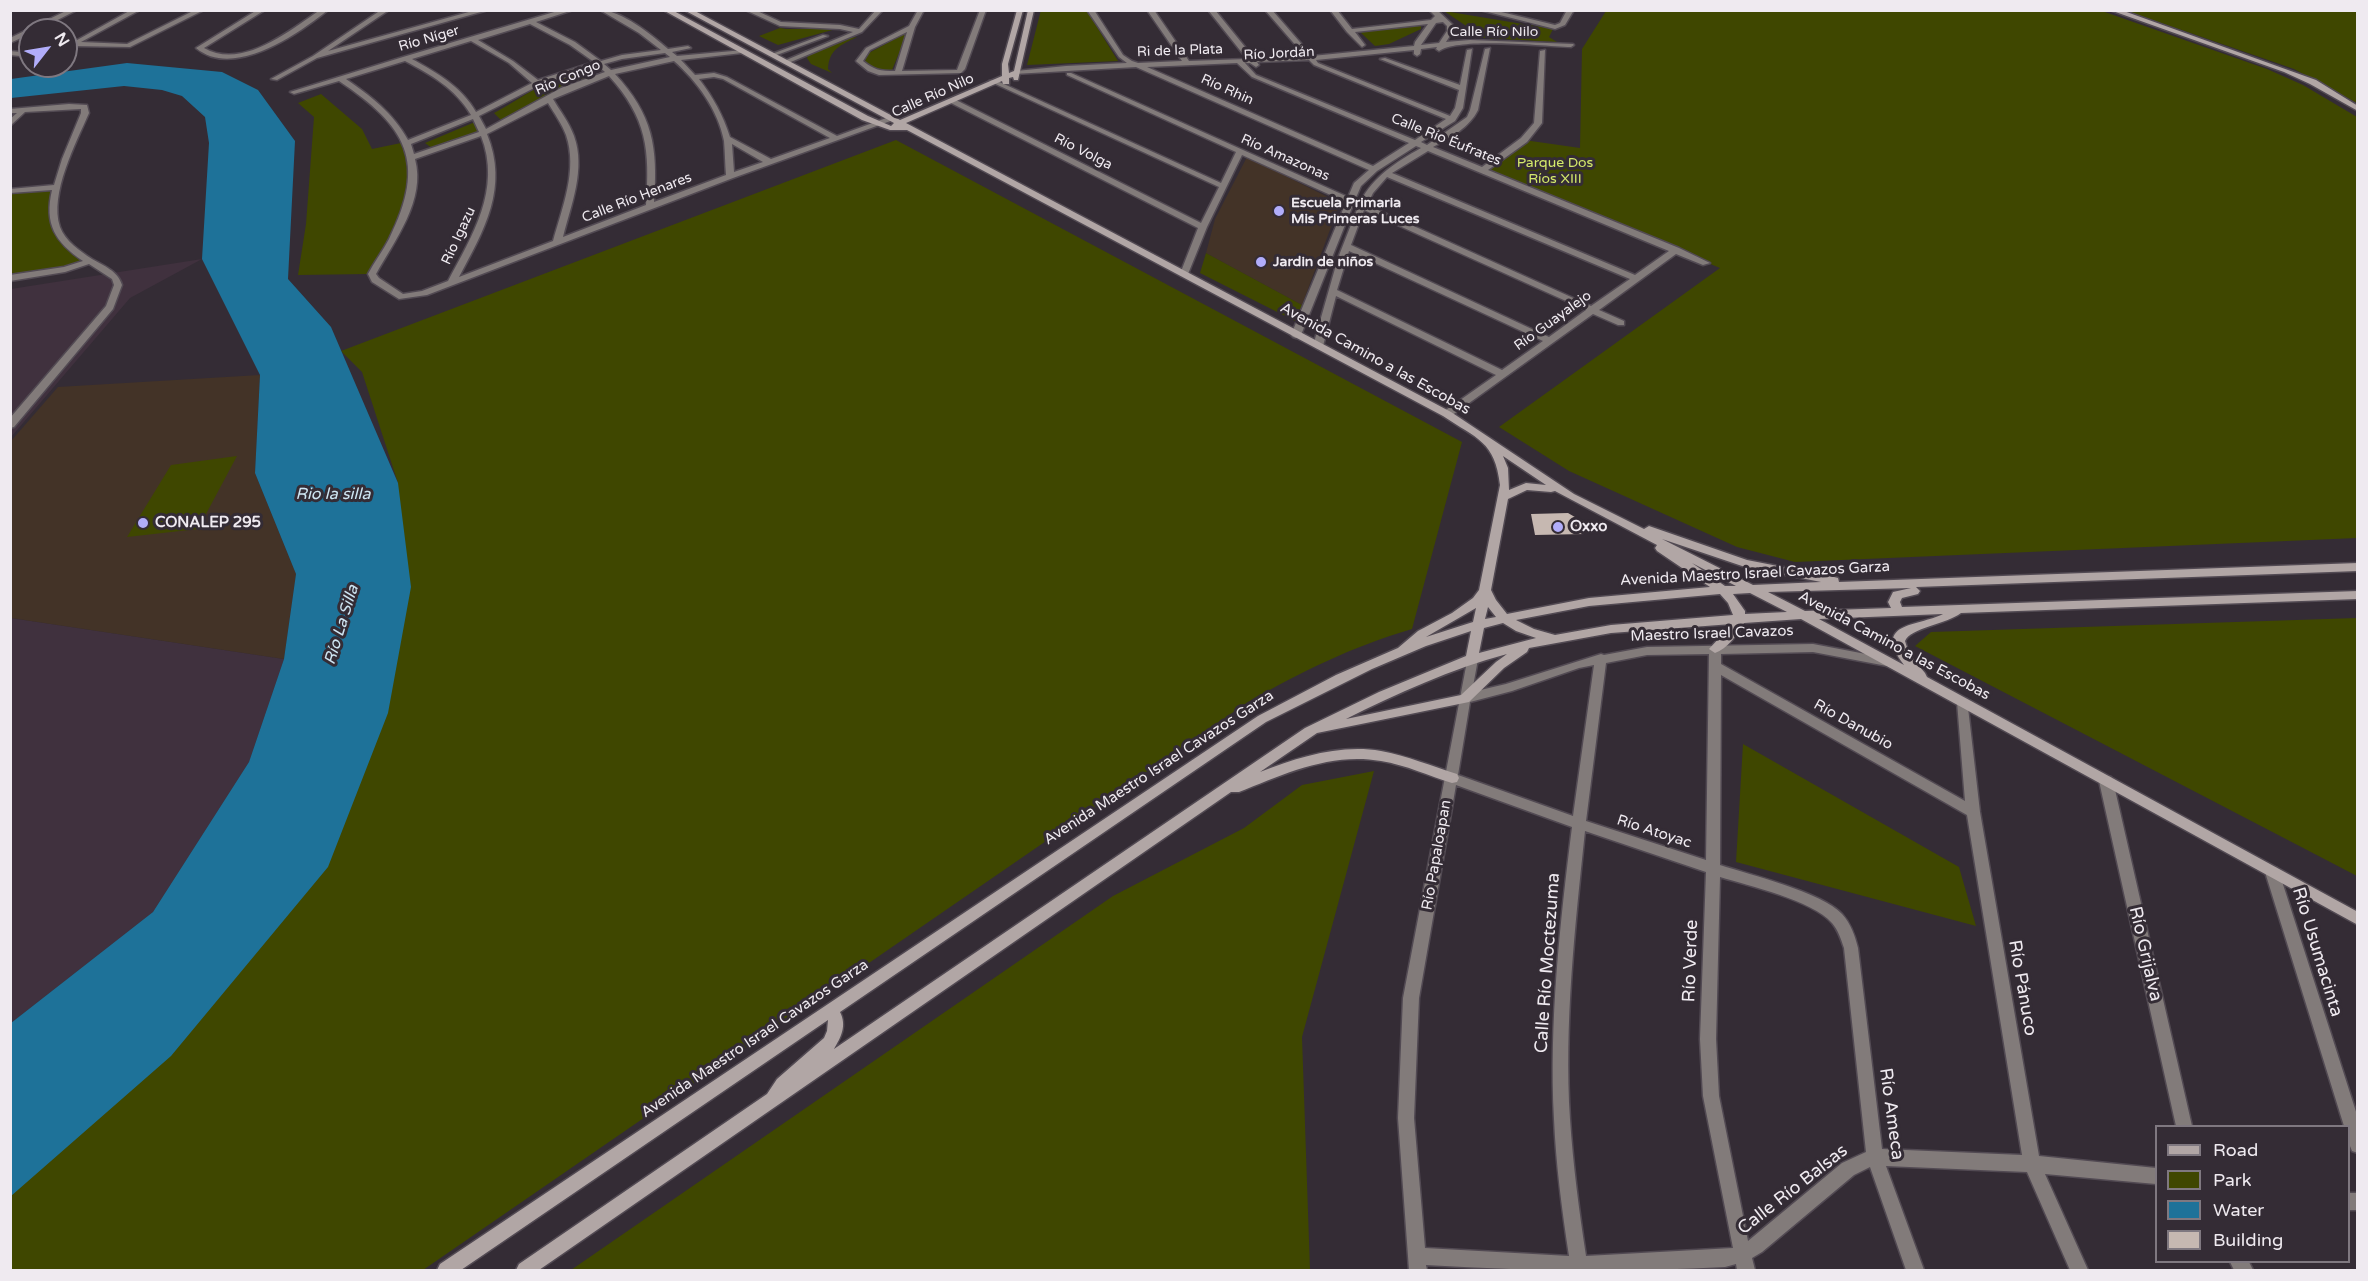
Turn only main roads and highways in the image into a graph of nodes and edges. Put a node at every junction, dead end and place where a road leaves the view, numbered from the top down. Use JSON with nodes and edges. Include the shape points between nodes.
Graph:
{"nodes":[{"id":1,"x":666,"y":10,"type":"edge"},
{"id":2,"x":1020,"y":10,"type":"edge"},
{"id":3,"x":1031,"y":10,"type":"edge"},
{"id":4,"x":2113,"y":10,"type":"edge"},
{"id":5,"x":690,"y":12,"type":"edge"},
{"id":6,"x":680,"y":18,"type":"junction"},
{"id":7,"x":998,"y":82,"type":"junction"},
{"id":8,"x":2358,"y":109,"type":"edge"},
{"id":9,"x":905,"y":126,"type":"junction"},
{"id":10,"x":1494,"y":446,"type":"junction"},
{"id":11,"x":1570,"y":496,"type":"junction"},
{"id":12,"x":1504,"y":497,"type":"junction"},
{"id":13,"x":1639,"y":530,"type":"junction"},
{"id":14,"x":2358,"y":567,"type":"edge"},
{"id":15,"x":2001,"y":580,"type":"junction"},
{"id":16,"x":1862,"y":586,"type":"junction"},
{"id":17,"x":1487,"y":590,"type":"junction"},
{"id":18,"x":1754,"y":590,"type":"junction"},
{"id":19,"x":1724,"y":591,"type":"junction"},
{"id":20,"x":2358,"y":595,"type":"edge"},
{"id":21,"x":1959,"y":609,"type":"junction"},
{"id":22,"x":1898,"y":611,"type":"junction"},
{"id":23,"x":1803,"y":615,"type":"junction"},
{"id":24,"x":1505,"y":619,"type":"junction"},
{"id":25,"x":1739,"y":619,"type":"junction"},
{"id":26,"x":1478,"y":625,"type":"junction"},
{"id":27,"x":1557,"y":638,"type":"junction"},
{"id":28,"x":1532,"y":643,"type":"junction"},
{"id":29,"x":1715,"y":649,"type":"road end"},
{"id":30,"x":1401,"y":652,"type":"junction"},
{"id":31,"x":1472,"y":659,"type":"junction"},
{"id":32,"x":1926,"y":682,"type":"junction"},
{"id":33,"x":1310,"y":731,"type":"junction"},
{"id":34,"x":1452,"y":778,"type":"road end"},
{"id":35,"x":1216,"y":794,"type":"junction"},
{"id":36,"x":2358,"y":919,"type":"edge"},
{"id":37,"x":831,"y":1010,"type":"junction"},
{"id":38,"x":771,"y":1100,"type":"junction"},
{"id":39,"x":446,"y":1270,"type":"edge"},
{"id":40,"x":525,"y":1270,"type":"edge"}],
"edges":[{"from":1,"to":6,"type":"main road"},
{"from":2,"to":7,"type":"main road"},
{"from":3,"to":7,"type":"main road","name":"Calle Río Nilo","via":[[1016,76]]},
{"from":4,"to":8,"type":"main road","via":[[2286,71]]},
{"from":5,"to":6,"type":"main road"},
{"from":5,"to":9,"type":"main road","name":"Avenida Camino a las Escobas"},
{"from":6,"to":9,"type":"main road","name":"Calle Río Nilo","via":[[877,124],[890,128]]},
{"from":7,"to":9,"type":"main road","name":"Calle Río Nilo"},
{"from":9,"to":10,"type":"main road","name":"Avenida Camino a las Escobas","via":[[1447,414]]},
{"from":10,"to":11,"type":"main road","name":"Avenida Camino a las Escobas"},
{"from":10,"to":12,"type":"main road","name":"Río Papaloapan","via":[[1505,475]]},
{"from":11,"to":12,"type":"main road","via":[[1533,486]]},
{"from":11,"to":13,"type":"main road","name":"Avenida Camino a las Escobas"},
{"from":12,"to":17,"type":"main road","name":"Río Papaloapan"},
{"from":13,"to":16,"type":"main road","via":[[1670,535],[1778,572]]},
{"from":13,"to":18,"type":"main road","name":"Avenida Camino a las Escobas"},
{"from":13,"to":19,"type":"main road"},
{"from":14,"to":15,"type":"main road","name":"Avenida Maestro Israel Cavazos Garza"},
{"from":15,"to":16,"type":"main road","name":"Avenida Maestro Israel Cavazos Garza"},
{"from":15,"to":22,"type":"main road","via":[[1983,587],[1905,591],[1895,598]]},
{"from":16,"to":18,"type":"main road","name":"Avenida Maestro Israel Cavazos Garza"},
{"from":17,"to":24,"type":"main road","via":[[1492,605]]},
{"from":17,"to":26,"type":"main road","name":"Río Papaloapan"},
{"from":17,"to":30,"type":"main road","via":[[1466,611],[1417,636]]},
{"from":18,"to":19,"type":"main road","name":"Avenida Maestro Israel Cavazos Garza"},
{"from":18,"to":23,"type":"main road","name":"Avenida Camino a las Escobas"},
{"from":19,"to":24,"type":"main road","name":"Avenida Maestro Israel Cavazos Garza","via":[[1595,602]]},
{"from":19,"to":25,"type":"main road","via":[[1737,607]]},
{"from":20,"to":21,"type":"main road"},
{"from":21,"to":22,"type":"main road"},
{"from":21,"to":32,"type":"main road","via":[[1945,620],[1909,628],[1900,635],[1898,645]]},
{"from":22,"to":23,"type":"main road"},
{"from":23,"to":25,"type":"main road"},
{"from":23,"to":32,"type":"main road","name":"Avenida Camino a las Escobas"},
{"from":24,"to":26,"type":"main road","name":"Avenida Maestro Israel Cavazos Garza"},
{"from":24,"to":27,"type":"main road","via":[[1534,633]]},
{"from":25,"to":27,"type":"main road","via":[[1659,624]]},
{"from":25,"to":29,"type":"main road"},
{"from":26,"to":30,"type":"main road","name":"Avenida Maestro Israel Cavazos Garza"},
{"from":26,"to":31,"type":"main road","name":"Río Papaloapan"},
{"from":27,"to":28,"type":"main road"},
{"from":28,"to":31,"type":"main road"},
{"from":28,"to":33,"type":"main road","via":[[1500,665],[1465,699]]},
{"from":30,"to":37,"type":"main road","name":"Avenida Maestro Israel Cavazos Garza","via":[[1262,719]]},
{"from":31,"to":33,"type":"main road","via":[[1374,698]]},
{"from":32,"to":36,"type":"main road","name":"Avenida Camino a las Escobas"},
{"from":33,"to":35,"type":"main road"},
{"from":34,"to":35,"type":"main road","via":[[1395,759],[1348,753],[1299,763]]},
{"from":35,"to":38,"type":"main road"},
{"from":37,"to":38,"type":"main road","via":[[837,1028],[830,1043],[785,1080]]},
{"from":37,"to":39,"type":"main road","name":"Avenida Maestro Israel Cavazos Garza"},
{"from":38,"to":40,"type":"main road"}]}
